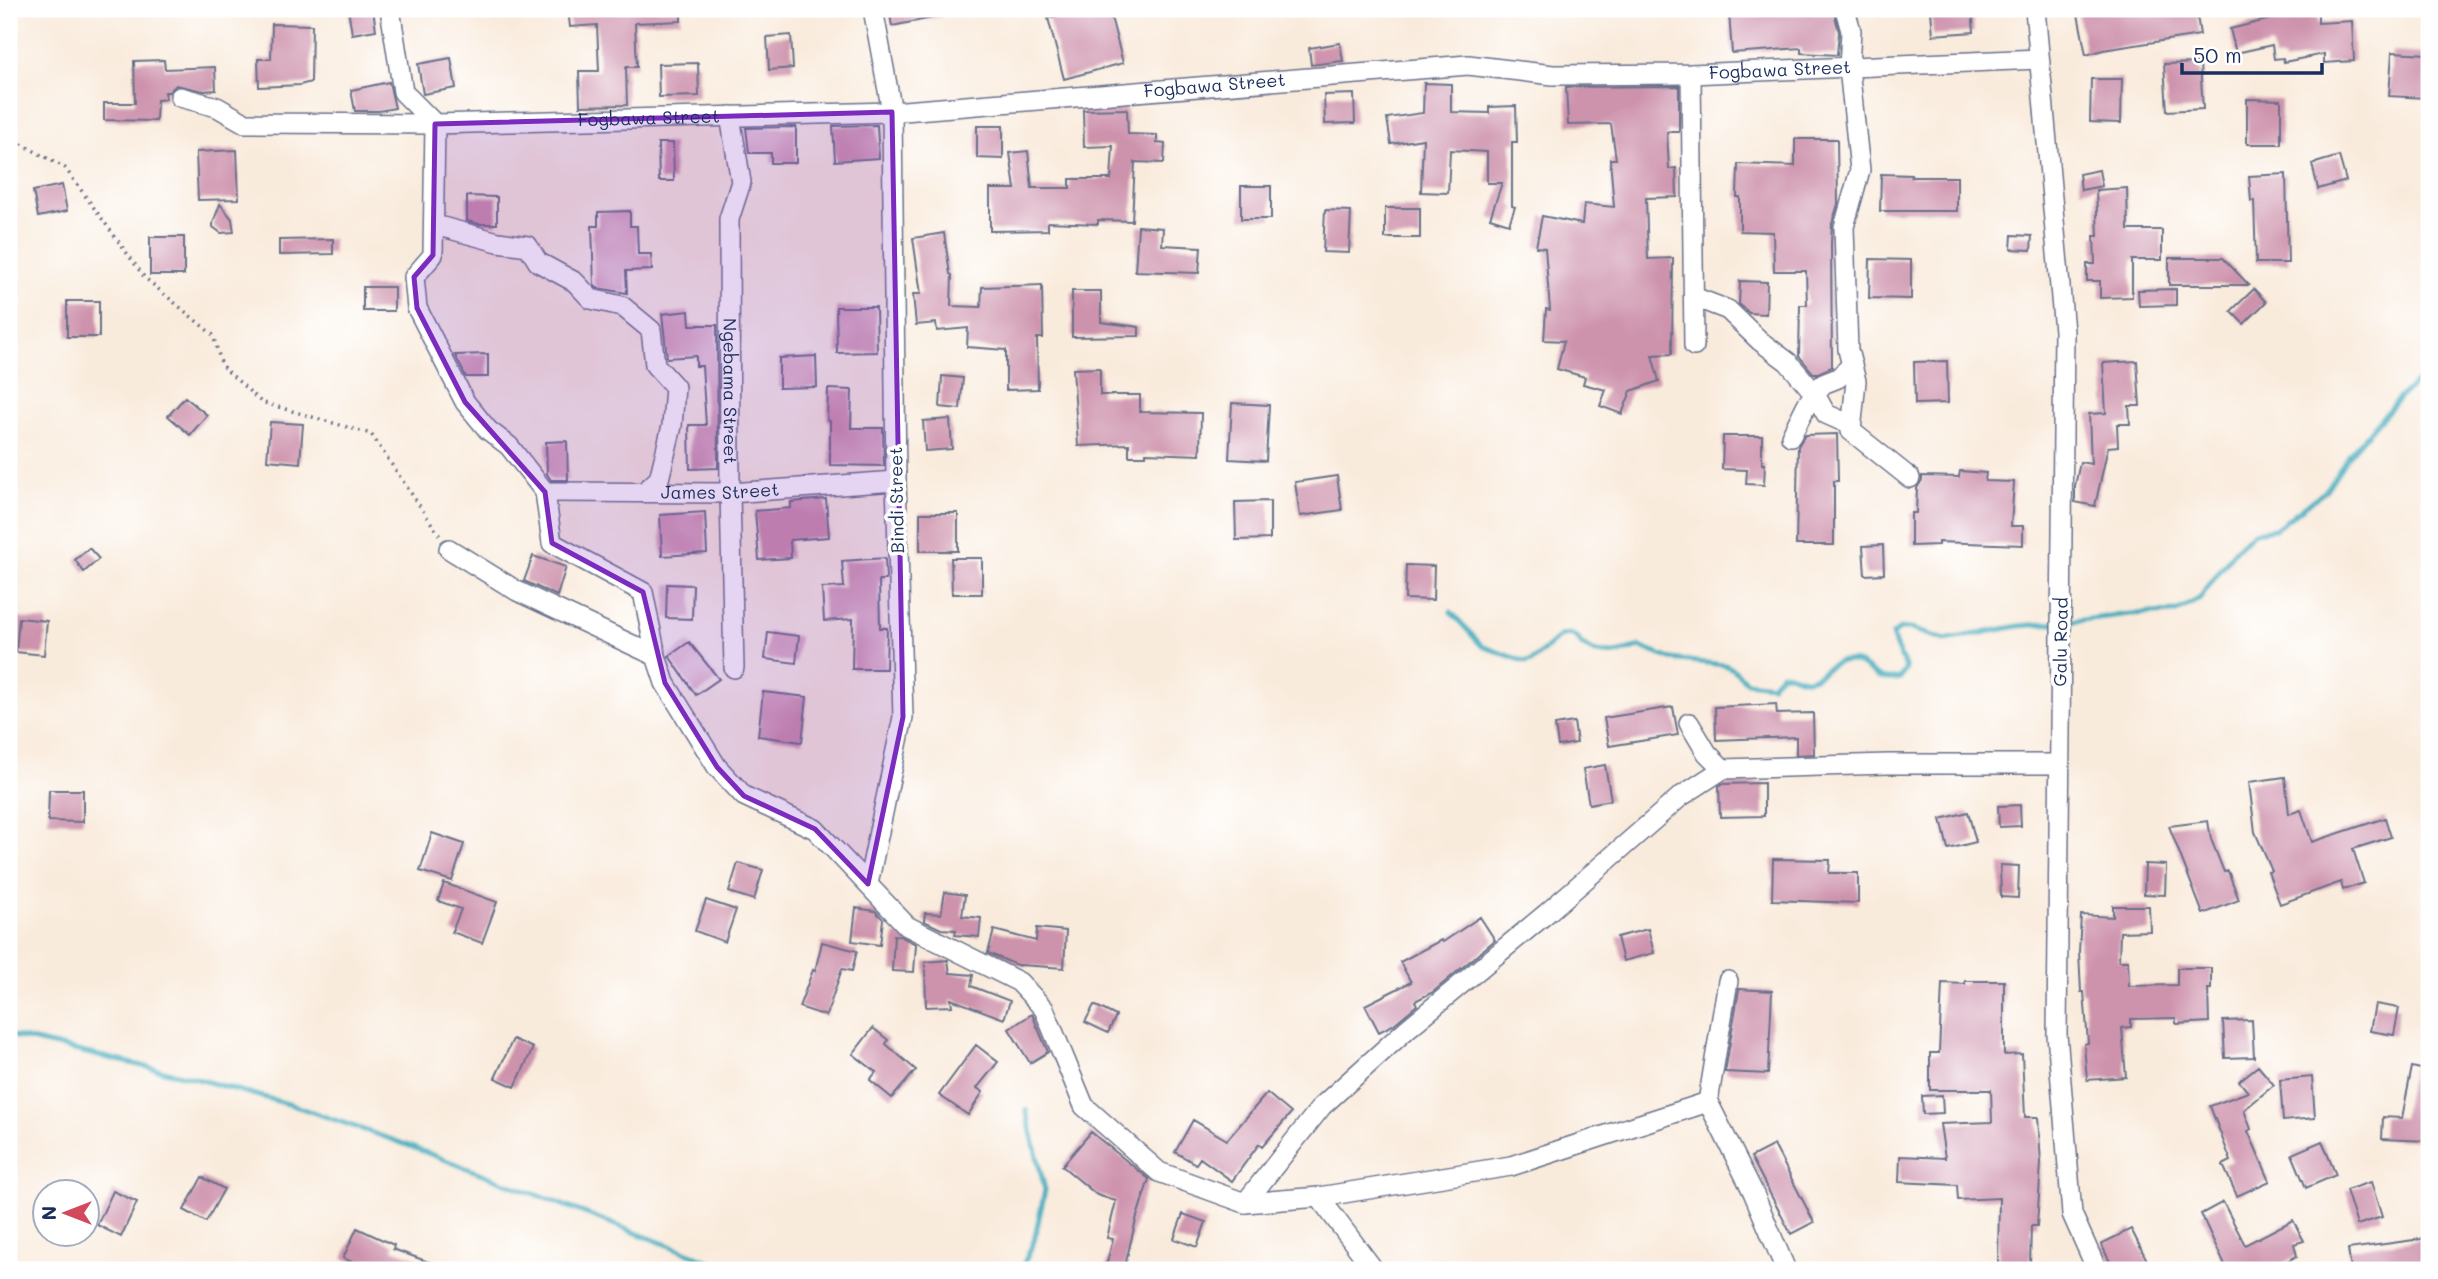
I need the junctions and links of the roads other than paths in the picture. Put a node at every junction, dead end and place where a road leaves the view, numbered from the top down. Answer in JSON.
{"nodes":[{"id":1,"x":390,"y":9,"type":"edge"},
{"id":2,"x":873,"y":9,"type":"edge"},
{"id":3,"x":1845,"y":9,"type":"edge"},
{"id":4,"x":2035,"y":9,"type":"edge"},
{"id":5,"x":2039,"y":59,"type":"junction"},
{"id":6,"x":1849,"y":68,"type":"junction"},
{"id":7,"x":1691,"y":74,"type":"junction"},
{"id":8,"x":180,"y":97,"type":"dead end"},
{"id":9,"x":892,"y":112,"type":"junction"},
{"id":10,"x":730,"y":116,"type":"junction"},
{"id":11,"x":435,"y":124,"type":"junction"},
{"id":12,"x":435,"y":225,"type":"junction"},
{"id":13,"x":1694,"y":297,"type":"junction"},
{"id":14,"x":1694,"y":346,"type":"dead end"},
{"id":15,"x":1852,"y":365,"type":"junction"},
{"id":16,"x":1815,"y":394,"type":"junction"},
{"id":17,"x":1851,"y":425,"type":"junction"},
{"id":18,"x":1791,"y":436,"type":"dead end"},
{"id":19,"x":1910,"y":478,"type":"dead end"},
{"id":20,"x":896,"y":481,"type":"junction"},
{"id":21,"x":545,"y":492,"type":"junction"},
{"id":22,"x":644,"y":492,"type":"junction"},
{"id":23,"x":730,"y":493,"type":"junction"},
{"id":24,"x":449,"y":549,"type":"road end"},
{"id":25,"x":656,"y":656,"type":"junction"},
{"id":26,"x":734,"y":668,"type":"dead end"},
{"id":27,"x":1689,"y":723,"type":"dead end"},
{"id":28,"x":2059,"y":764,"type":"junction"},
{"id":29,"x":1723,"y":769,"type":"junction"},
{"id":30,"x":867,"y":884,"type":"junction"},
{"id":31,"x":1727,"y":981,"type":"dead end"},
{"id":32,"x":1708,"y":1102,"type":"junction"},
{"id":33,"x":1319,"y":1197,"type":"junction"},
{"id":34,"x":1245,"y":1203,"type":"junction"},
{"id":35,"x":1374,"y":1270,"type":"edge"},
{"id":36,"x":1786,"y":1270,"type":"edge"},
{"id":37,"x":2097,"y":1270,"type":"edge"}],
"edges":[{"from":1,"to":11,"type":"street"},
{"from":2,"to":9,"type":"street","name":"Bindi Street"},
{"from":3,"to":6,"type":"street"},
{"from":4,"to":5,"type":"street","name":"Galu Road"},
{"from":5,"to":6,"type":"street","name":"Fogbawa Street"},
{"from":5,"to":28,"type":"street","name":"Galu Road"},
{"from":6,"to":7,"type":"street","name":"Fogbawa Street"},
{"from":6,"to":15,"type":"street"},
{"from":7,"to":9,"type":"street","name":"Fogbawa Street"},
{"from":7,"to":13,"type":"street"},
{"from":8,"to":11,"type":"street","name":"Fogbawa Street"},
{"from":9,"to":10,"type":"street","name":"Fogbawa Street"},
{"from":9,"to":20,"type":"street","name":"Bindi Street"},
{"from":10,"to":11,"type":"street","name":"Fogbawa Street"},
{"from":10,"to":23,"type":"street","name":"Ngebama Street"},
{"from":11,"to":12,"type":"street"},
{"from":12,"to":21,"type":"street"},
{"from":12,"to":22,"type":"street"},
{"from":13,"to":14,"type":"street"},
{"from":13,"to":16,"type":"street"},
{"from":15,"to":16,"type":"street"},
{"from":15,"to":17,"type":"street"},
{"from":16,"to":17,"type":"street"},
{"from":16,"to":18,"type":"street"},
{"from":17,"to":19,"type":"street"},
{"from":20,"to":23,"type":"street","name":"James Street"},
{"from":20,"to":30,"type":"street","name":"Bindi Street"},
{"from":21,"to":22,"type":"street","name":"James Street"},
{"from":21,"to":25,"type":"street"},
{"from":22,"to":23,"type":"street","name":"James Street"},
{"from":23,"to":26,"type":"street","name":"Ngebama Street"},
{"from":24,"to":25,"type":"street"},
{"from":25,"to":30,"type":"street"},
{"from":27,"to":29,"type":"street"},
{"from":28,"to":29,"type":"street"},
{"from":28,"to":37,"type":"street","name":"Galu Road"},
{"from":29,"to":34,"type":"street"},
{"from":30,"to":34,"type":"street"},
{"from":31,"to":32,"type":"street"},
{"from":32,"to":33,"type":"street"},
{"from":32,"to":36,"type":"street"},
{"from":33,"to":34,"type":"street"},
{"from":33,"to":35,"type":"street"}]}
